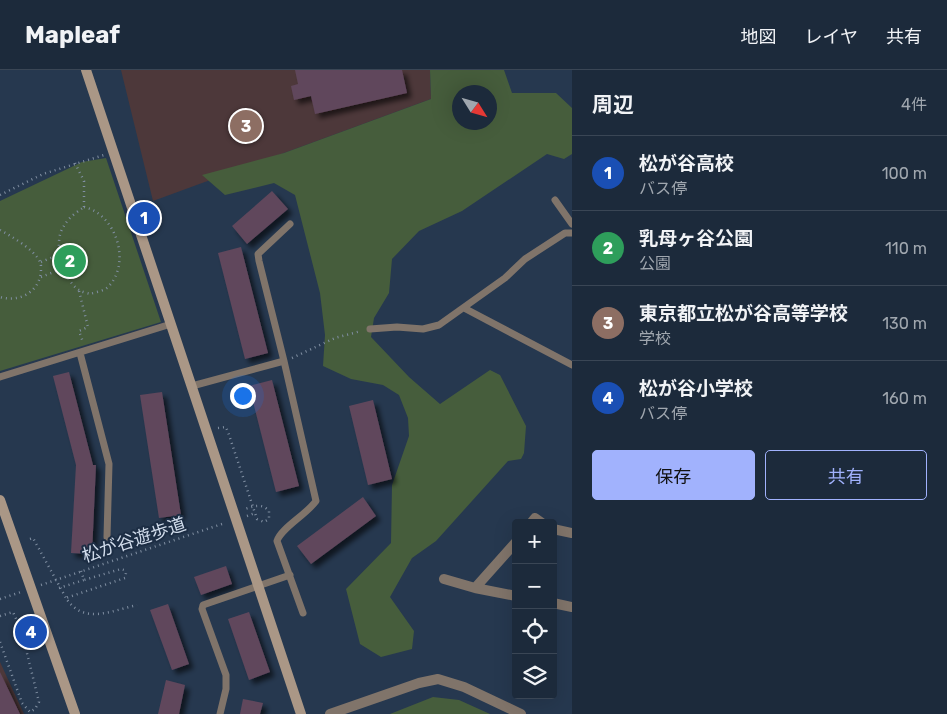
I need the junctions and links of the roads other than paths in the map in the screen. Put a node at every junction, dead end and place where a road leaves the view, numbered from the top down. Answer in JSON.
{"nodes":[{"id":1,"x":86,"y":70,"type":"edge"},
{"id":2,"x":555,"y":200,"type":"dead end"},
{"id":3,"x":290,"y":224,"type":"dead end"},
{"id":4,"x":572,"y":224,"type":"edge"},
{"id":5,"x":572,"y":233,"type":"edge"},
{"id":6,"x":464,"y":308,"type":"junction"},
{"id":7,"x":171,"y":324,"type":"junction"},
{"id":8,"x":370,"y":328,"type":"road end"},
{"id":9,"x":83,"y":352,"type":"junction"},
{"id":10,"x":284,"y":361,"type":"junction"},
{"id":11,"x":572,"y":364,"type":"edge"},
{"id":12,"x":0,"y":377,"type":"edge"},
{"id":13,"x":192,"y":386,"type":"junction"},
{"id":14,"x":0,"y":500,"type":"edge"},
{"id":15,"x":557,"y":530,"type":"edge"},
{"id":16,"x":572,"y":533,"type":"edge"},
{"id":17,"x":107,"y":537,"type":"dead end"},
{"id":18,"x":512,"y":547,"type":"edge"},
{"id":19,"x":290,"y":575,"type":"junction"},
{"id":20,"x":444,"y":578,"type":"dead end"},
{"id":21,"x":259,"y":586,"type":"junction"},
{"id":22,"x":476,"y":588,"type":"junction"},
{"id":23,"x":512,"y":595,"type":"edge"},
{"id":24,"x":557,"y":604,"type":"edge"},
{"id":25,"x":572,"y":607,"type":"edge"},
{"id":26,"x":303,"y":613,"type":"dead end"},
{"id":27,"x":75,"y":714,"type":"edge"},
{"id":28,"x":220,"y":714,"type":"edge"},
{"id":29,"x":301,"y":714,"type":"edge"},
{"id":30,"x":330,"y":714,"type":"edge"},
{"id":31,"x":521,"y":714,"type":"edge"}],
"edges":[{"from":1,"to":7,"type":"street"},
{"from":2,"to":4,"type":"lane"},
{"from":3,"to":10,"type":"lane"},
{"from":5,"to":6,"type":"lane"},
{"from":6,"to":8,"type":"lane"},
{"from":6,"to":11,"type":"lane"},
{"from":7,"to":9,"type":"lane"},
{"from":7,"to":13,"type":"street"},
{"from":9,"to":12,"type":"lane"},
{"from":9,"to":17,"type":"lane"},
{"from":10,"to":13,"type":"lane"},
{"from":10,"to":19,"type":"lane"},
{"from":13,"to":21,"type":"street"},
{"from":14,"to":27,"type":"street"},
{"from":15,"to":16,"type":"street"},
{"from":18,"to":22,"type":"street"},
{"from":19,"to":21,"type":"lane"},
{"from":19,"to":26,"type":"lane"},
{"from":20,"to":22,"type":"street"},
{"from":21,"to":28,"type":"lane"},
{"from":21,"to":29,"type":"street"},
{"from":22,"to":23,"type":"street"},
{"from":24,"to":25,"type":"street"},
{"from":30,"to":31,"type":"street"}]}
